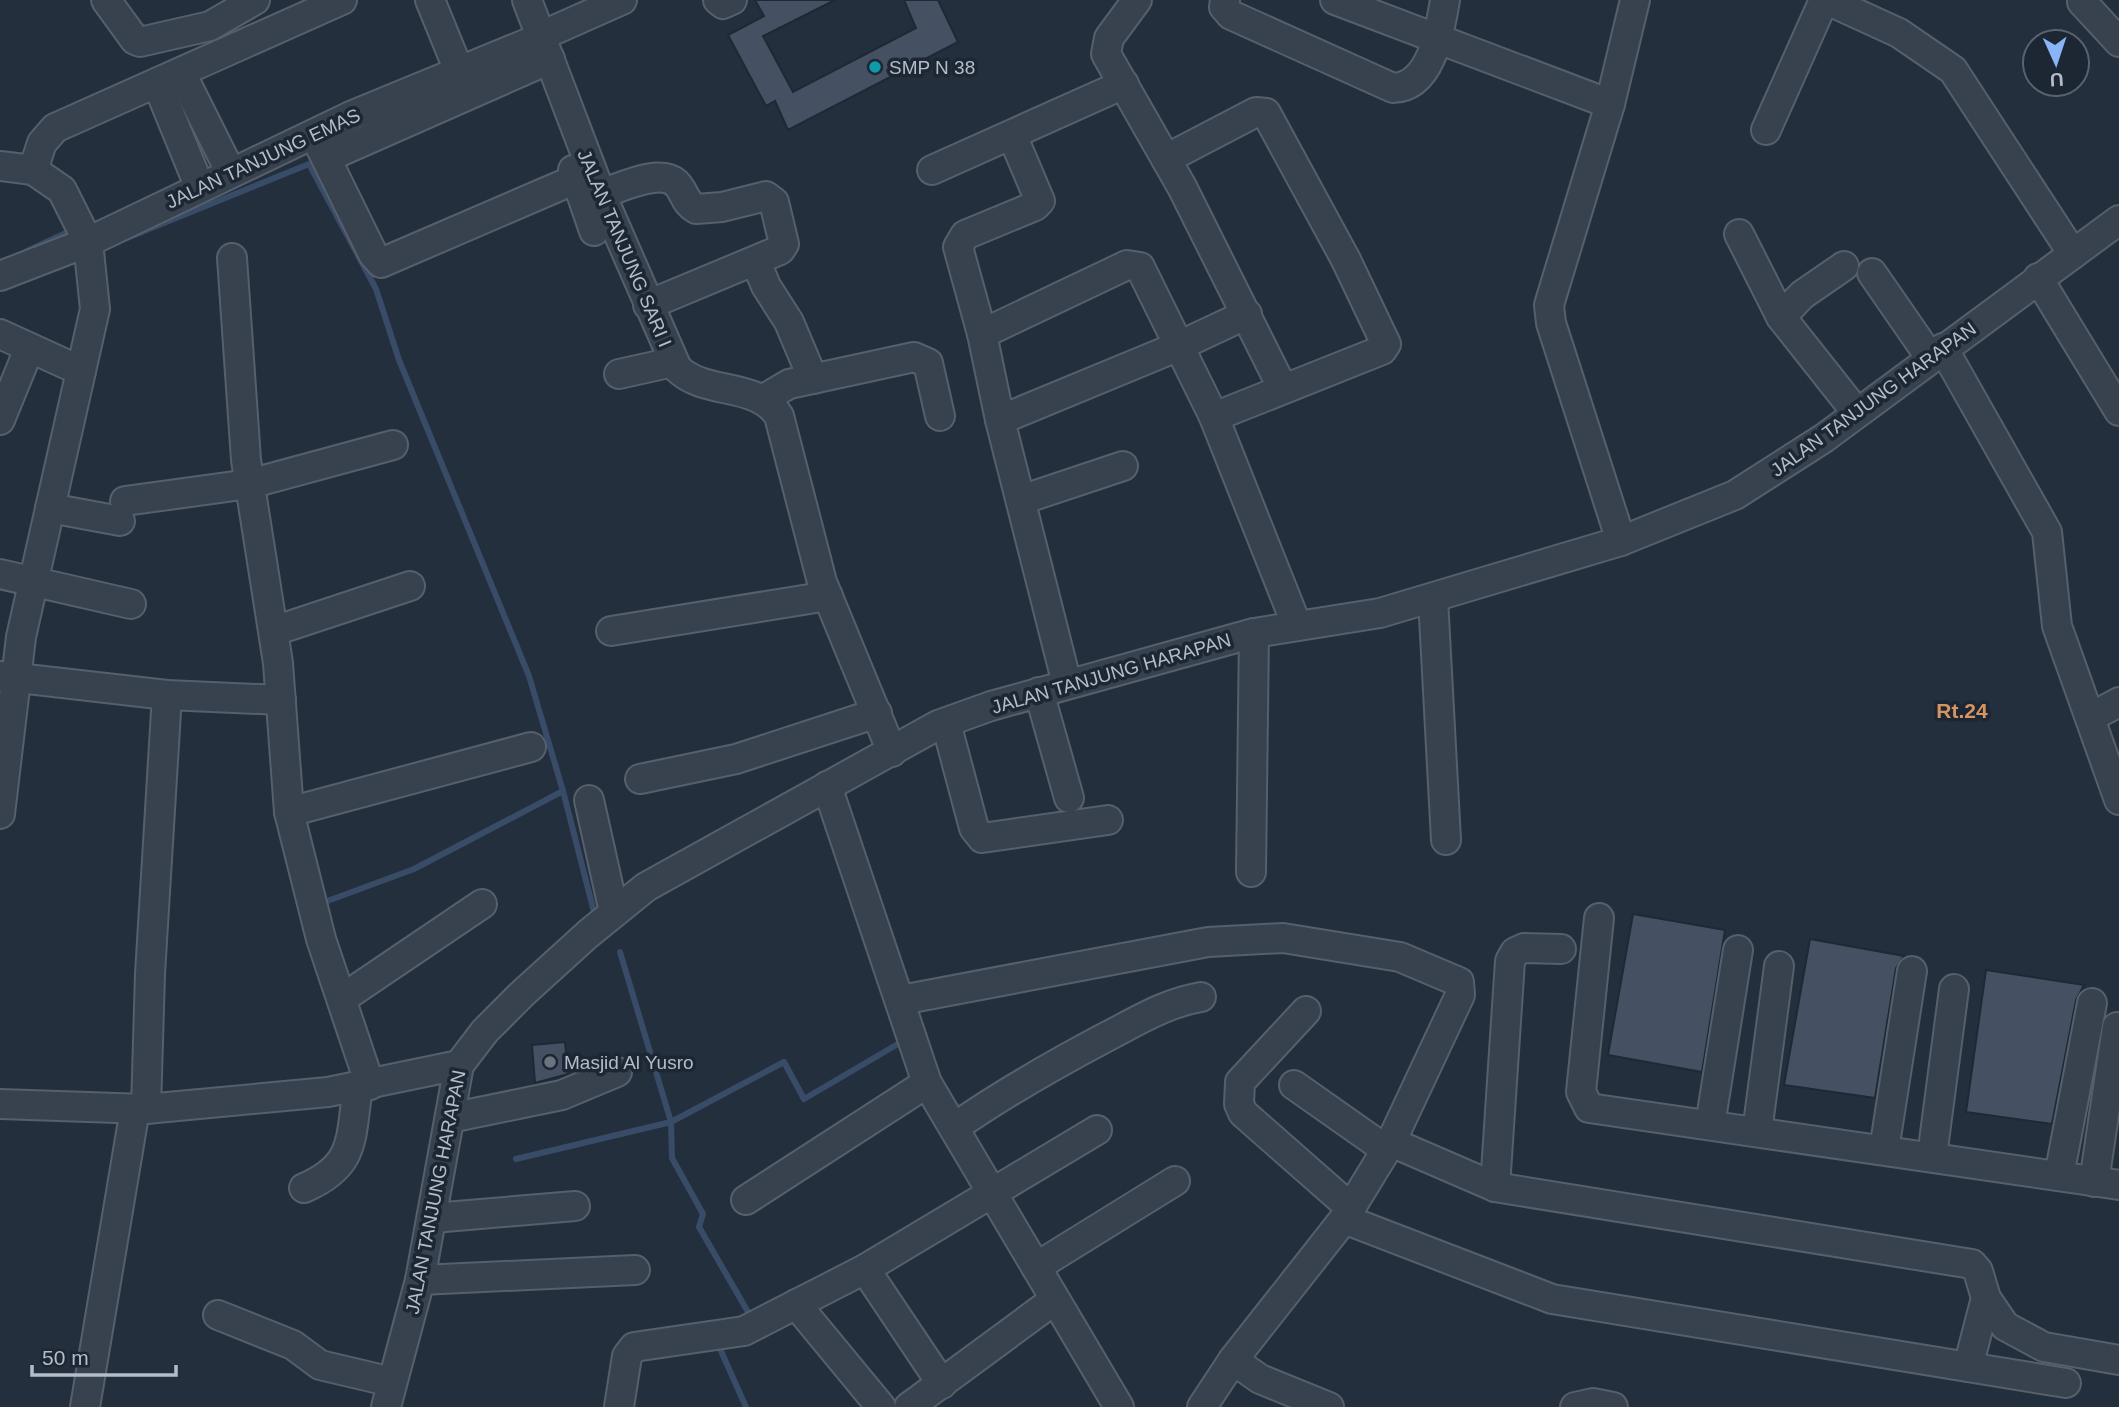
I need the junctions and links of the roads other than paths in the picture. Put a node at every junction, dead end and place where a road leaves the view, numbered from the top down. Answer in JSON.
{"nodes":[{"id":1,"x":106,"y":0,"type":"edge"},
{"id":2,"x":255,"y":0,"type":"edge"},
{"id":3,"x":342,"y":0,"type":"edge"},
{"id":4,"x":430,"y":0,"type":"edge"},
{"id":5,"x":510,"y":0,"type":"edge"},
{"id":6,"x":527,"y":0,"type":"edge"},
{"id":7,"x":622,"y":0,"type":"edge"},
{"id":8,"x":718,"y":0,"type":"edge"},
{"id":9,"x":732,"y":0,"type":"edge"},
{"id":10,"x":1137,"y":0,"type":"edge"},
{"id":11,"x":1225,"y":0,"type":"edge"},
{"id":12,"x":1335,"y":0,"type":"edge"},
{"id":13,"x":1446,"y":0,"type":"edge"},
{"id":14,"x":1635,"y":0,"type":"edge"},
{"id":15,"x":1825,"y":0,"type":"edge"},
{"id":16,"x":2082,"y":2,"type":"dead end"},
{"id":17,"x":1437,"y":40,"type":"junction"},
{"id":18,"x":2119,"y":42,"type":"edge"},
{"id":19,"x":539,"y":51,"type":"junction"},
{"id":20,"x":459,"y":71,"type":"junction"},
{"id":21,"x":168,"y":78,"type":"junction"},
{"id":22,"x":1124,"y":84,"type":"junction"},
{"id":23,"x":1610,"y":104,"type":"junction"},
{"id":24,"x":1766,"y":130,"type":"dead end"},
{"id":25,"x":1012,"y":135,"type":"junction"},
{"id":26,"x":321,"y":145,"type":"junction"},
{"id":27,"x":1166,"y":159,"type":"junction"},
{"id":28,"x":0,"y":166,"type":"edge"},
{"id":29,"x":33,"y":170,"type":"junction"},
{"id":30,"x":932,"y":170,"type":"dead end"},
{"id":31,"x":576,"y":179,"type":"junction"},
{"id":32,"x":215,"y":180,"type":"junction"},
{"id":33,"x":601,"y":194,"type":"junction"},
{"id":34,"x":2119,"y":220,"type":"edge"},
{"id":35,"x":594,"y":231,"type":"dead end"},
{"id":36,"x":1739,"y":234,"type":"dead end"},
{"id":37,"x":88,"y":242,"type":"junction"},
{"id":38,"x":2073,"y":254,"type":"junction"},
{"id":39,"x":232,"y":258,"type":"dead end"},
{"id":40,"x":756,"y":262,"type":"junction"},
{"id":41,"x":1844,"y":266,"type":"dead end"},
{"id":42,"x":1872,"y":273,"type":"dead end"},
{"id":43,"x":0,"y":276,"type":"edge"},
{"id":44,"x":2038,"y":278,"type":"junction"},
{"id":45,"x":648,"y":305,"type":"junction"},
{"id":46,"x":1247,"y":314,"type":"junction"},
{"id":47,"x":1781,"y":317,"type":"junction"},
{"id":48,"x":0,"y":334,"type":"edge"},
{"id":49,"x":982,"y":334,"type":"junction"},
{"id":50,"x":1179,"y":346,"type":"junction"},
{"id":51,"x":29,"y":349,"type":"junction"},
{"id":52,"x":1937,"y":352,"type":"junction"},
{"id":53,"x":673,"y":362,"type":"junction"},
{"id":54,"x":81,"y":371,"type":"junction"},
{"id":55,"x":618,"y":374,"type":"dead end"},
{"id":56,"x":813,"y":379,"type":"junction"},
{"id":57,"x":1282,"y":387,"type":"junction"},
{"id":58,"x":762,"y":400,"type":"junction"},
{"id":59,"x":2119,"y":411,"type":"edge"},
{"id":60,"x":1857,"y":413,"type":"junction"},
{"id":61,"x":940,"y":416,"type":"dead end"},
{"id":62,"x":1214,"y":417,"type":"junction"},
{"id":63,"x":0,"y":420,"type":"edge"},
{"id":64,"x":1000,"y":420,"type":"junction"},
{"id":65,"x":393,"y":445,"type":"dead end"},
{"id":66,"x":1123,"y":466,"type":"dead end"},
{"id":67,"x":249,"y":484,"type":"junction"},
{"id":68,"x":1021,"y":500,"type":"junction"},
{"id":69,"x":50,"y":508,"type":"junction"},
{"id":70,"x":1621,"y":541,"type":"junction"},
{"id":71,"x":0,"y":573,"type":"edge"},
{"id":72,"x":31,"y":583,"type":"junction"},
{"id":73,"x":410,"y":586,"type":"dead end"},
{"id":74,"x":828,"y":596,"type":"junction"},
{"id":75,"x":1433,"y":597,"type":"junction"},
{"id":76,"x":131,"y":604,"type":"dead end"},
{"id":77,"x":1297,"y":626,"type":"junction"},
{"id":78,"x":274,"y":631,"type":"junction"},
{"id":79,"x":611,"y":631,"type":"dead end"},
{"id":80,"x":1254,"y":633,"type":"junction"},
{"id":81,"x":8,"y":677,"type":"edge"},
{"id":82,"x":1067,"y":684,"type":"junction"},
{"id":83,"x":1039,"y":692,"type":"junction"},
{"id":84,"x":167,"y":695,"type":"junction"},
{"id":85,"x":281,"y":700,"type":"junction"},
{"id":86,"x":2119,"y":702,"type":"edge"},
{"id":87,"x":877,"y":713,"type":"junction"},
{"id":88,"x":2091,"y":717,"type":"junction"},
{"id":89,"x":946,"y":723,"type":"junction"},
{"id":90,"x":531,"y":747,"type":"dead end"},
{"id":91,"x":892,"y":752,"type":"junction"},
{"id":92,"x":640,"y":779,"type":"dead end"},
{"id":93,"x":827,"y":786,"type":"junction"},
{"id":94,"x":1069,"y":798,"type":"dead end"},
{"id":95,"x":589,"y":800,"type":"dead end"},
{"id":96,"x":2119,"y":800,"type":"edge"},
{"id":97,"x":289,"y":812,"type":"junction"},
{"id":98,"x":0,"y":814,"type":"edge"},
{"id":99,"x":1108,"y":820,"type":"dead end"},
{"id":100,"x":1446,"y":840,"type":"dead end"},
{"id":101,"x":1251,"y":872,"type":"dead end"},
{"id":102,"x":482,"y":904,"type":"dead end"},
{"id":103,"x":614,"y":912,"type":"junction"},
{"id":104,"x":1599,"y":918,"type":"dead end"},
{"id":105,"x":1561,"y":949,"type":"dead end"},
{"id":106,"x":1738,"y":950,"type":"dead end"},
{"id":107,"x":1779,"y":967,"type":"dead end"},
{"id":108,"x":1912,"y":971,"type":"dead end"},
{"id":109,"x":1954,"y":989,"type":"dead end"},
{"id":110,"x":1201,"y":997,"type":"dead end"},
{"id":111,"x":343,"y":999,"type":"junction"},
{"id":112,"x":901,"y":1000,"type":"junction"},
{"id":113,"x":2092,"y":1003,"type":"dead end"},
{"id":114,"x":1306,"y":1011,"type":"dead end"},
{"id":115,"x":2117,"y":1027,"type":"edge"},
{"id":116,"x":459,"y":1065,"type":"junction"},
{"id":117,"x":617,"y":1072,"type":"dead end"},
{"id":118,"x":927,"y":1083,"type":"junction"},
{"id":119,"x":1294,"y":1085,"type":"dead end"},
{"id":120,"x":364,"y":1086,"type":"junction"},
{"id":121,"x":0,"y":1104,"type":"edge"},
{"id":122,"x":140,"y":1109,"type":"junction"},
{"id":123,"x":450,"y":1118,"type":"junction"},
{"id":124,"x":1710,"y":1125,"type":"junction"},
{"id":125,"x":955,"y":1127,"type":"junction"},
{"id":126,"x":1097,"y":1130,"type":"dead end"},
{"id":127,"x":1757,"y":1132,"type":"junction"},
{"id":128,"x":1388,"y":1146,"type":"junction"},
{"id":129,"x":1884,"y":1150,"type":"junction"},
{"id":130,"x":1932,"y":1156,"type":"junction"},
{"id":131,"x":2059,"y":1176,"type":"junction"},
{"id":132,"x":1175,"y":1181,"type":"dead end"},
{"id":133,"x":2107,"y":1183,"type":"edge"},
{"id":134,"x":1495,"y":1187,"type":"junction"},
{"id":135,"x":304,"y":1188,"type":"dead end"},
{"id":136,"x":992,"y":1195,"type":"junction"},
{"id":137,"x":746,"y":1200,"type":"dead end"},
{"id":138,"x":575,"y":1206,"type":"dead end"},
{"id":139,"x":1347,"y":1213,"type":"junction"},
{"id":140,"x":433,"y":1218,"type":"junction"},
{"id":141,"x":1036,"y":1268,"type":"junction"},
{"id":142,"x":865,"y":1269,"type":"junction"},
{"id":143,"x":635,"y":1270,"type":"dead end"},
{"id":144,"x":420,"y":1280,"type":"junction"},
{"id":145,"x":1986,"y":1298,"type":"junction"},
{"id":146,"x":1053,"y":1301,"type":"junction"},
{"id":147,"x":796,"y":1304,"type":"junction"},
{"id":148,"x":218,"y":1315,"type":"dead end"},
{"id":149,"x":2069,"y":1353,"type":"junction"},
{"id":150,"x":1233,"y":1360,"type":"junction"},
{"id":151,"x":2119,"y":1360,"type":"edge"},
{"id":152,"x":1968,"y":1367,"type":"junction"},
{"id":153,"x":942,"y":1384,"type":"junction"},
{"id":154,"x":389,"y":1394,"type":"edge"},
{"id":155,"x":2064,"y":1395,"type":"edge"},
{"id":156,"x":1107,"y":1403,"type":"edge"},
{"id":157,"x":85,"y":1407,"type":"edge"},
{"id":158,"x":619,"y":1407,"type":"edge"},
{"id":159,"x":881,"y":1407,"type":"edge"},
{"id":160,"x":909,"y":1407,"type":"edge"},
{"id":161,"x":1202,"y":1407,"type":"edge"},
{"id":162,"x":1329,"y":1407,"type":"edge"},
{"id":163,"x":1575,"y":1407,"type":"edge"},
{"id":164,"x":1613,"y":1407,"type":"edge"}],
"edges":[{"from":1,"to":2,"type":"street"},
{"from":3,"to":21,"type":"street"},
{"from":4,"to":20,"type":"street"},
{"from":5,"to":19,"type":"street"},
{"from":6,"to":19,"type":"street","name":"JALAN TANJUNG SARI I"},
{"from":7,"to":19,"type":"street"},
{"from":8,"to":9,"type":"street"},
{"from":10,"to":22,"type":"street"},
{"from":11,"to":17,"type":"street"},
{"from":12,"to":17,"type":"street"},
{"from":13,"to":17,"type":"street"},
{"from":14,"to":23,"type":"street"},
{"from":15,"to":24,"type":"street"},
{"from":15,"to":38,"type":"street"},
{"from":16,"to":18,"type":"street"},
{"from":17,"to":23,"type":"street"},
{"from":19,"to":20,"type":"street","name":"JALAN TANJUNG EMAS"},
{"from":19,"to":26,"type":"street"},
{"from":19,"to":31,"type":"street"},
{"from":19,"to":33,"type":"street","name":"JALAN TANJUNG SARI I"},
{"from":20,"to":26,"type":"street","name":"JALAN TANJUNG EMAS"},
{"from":21,"to":29,"type":"street"},
{"from":21,"to":32,"type":"street"},
{"from":22,"to":25,"type":"street"},
{"from":22,"to":27,"type":"street"},
{"from":23,"to":70,"type":"street"},
{"from":25,"to":30,"type":"street"},
{"from":25,"to":49,"type":"street"},
{"from":26,"to":31,"type":"street"},
{"from":26,"to":32,"type":"street","name":"JALAN TANJUNG EMAS"},
{"from":27,"to":46,"type":"street"},
{"from":27,"to":57,"type":"street"},
{"from":28,"to":29,"type":"street"},
{"from":29,"to":37,"type":"street"},
{"from":31,"to":35,"type":"street"},
{"from":32,"to":37,"type":"street","name":"JALAN TANJUNG EMAS"},
{"from":33,"to":40,"type":"street"},
{"from":33,"to":45,"type":"street","name":"JALAN TANJUNG SARI I"},
{"from":34,"to":38,"type":"street","name":"JALAN TANJUNG HARAPAN"},
{"from":36,"to":47,"type":"street"},
{"from":37,"to":43,"type":"street","name":"JALAN TANJUNG EMAS"},
{"from":37,"to":54,"type":"street"},
{"from":38,"to":44,"type":"street","name":"JALAN TANJUNG HARAPAN"},
{"from":39,"to":67,"type":"street"},
{"from":40,"to":45,"type":"street"},
{"from":40,"to":56,"type":"street"},
{"from":41,"to":47,"type":"street"},
{"from":42,"to":52,"type":"street"},
{"from":44,"to":52,"type":"street","name":"JALAN TANJUNG HARAPAN"},
{"from":44,"to":59,"type":"street"},
{"from":45,"to":53,"type":"street","name":"JALAN TANJUNG SARI I"},
{"from":46,"to":50,"type":"street"},
{"from":46,"to":57,"type":"street"},
{"from":47,"to":60,"type":"street"},
{"from":48,"to":51,"type":"street"},
{"from":49,"to":50,"type":"street"},
{"from":49,"to":64,"type":"street"},
{"from":50,"to":62,"type":"street"},
{"from":50,"to":64,"type":"street"},
{"from":51,"to":54,"type":"street"},
{"from":51,"to":63,"type":"street"},
{"from":52,"to":60,"type":"street","name":"JALAN TANJUNG HARAPAN"},
{"from":52,"to":88,"type":"street"},
{"from":53,"to":55,"type":"street"},
{"from":53,"to":58,"type":"street","name":"JALAN TANJUNG SARI I"},
{"from":54,"to":69,"type":"street"},
{"from":56,"to":58,"type":"street"},
{"from":56,"to":61,"type":"street"},
{"from":57,"to":62,"type":"street"},
{"from":58,"to":74,"type":"street"},
{"from":60,"to":70,"type":"street","name":"JALAN TANJUNG HARAPAN"},
{"from":62,"to":77,"type":"street"},
{"from":64,"to":68,"type":"street"},
{"from":65,"to":67,"type":"street"},
{"from":66,"to":68,"type":"street"},
{"from":67,"to":69,"type":"street"},
{"from":67,"to":78,"type":"street"},
{"from":68,"to":82,"type":"street"},
{"from":69,"to":72,"type":"street"},
{"from":70,"to":75,"type":"street","name":"JALAN TANJUNG HARAPAN"},
{"from":71,"to":72,"type":"street"},
{"from":72,"to":76,"type":"street"},
{"from":72,"to":81,"type":"street"},
{"from":73,"to":78,"type":"street"},
{"from":74,"to":79,"type":"street"},
{"from":74,"to":87,"type":"street"},
{"from":75,"to":77,"type":"street","name":"JALAN TANJUNG HARAPAN"},
{"from":75,"to":100,"type":"street"},
{"from":77,"to":80,"type":"street","name":"JALAN TANJUNG HARAPAN"},
{"from":78,"to":85,"type":"street"},
{"from":80,"to":82,"type":"street","name":"JALAN TANJUNG HARAPAN"},
{"from":80,"to":101,"type":"street"},
{"from":81,"to":84,"type":"street"},
{"from":81,"to":98,"type":"street"},
{"from":82,"to":83,"type":"street","name":"JALAN TANJUNG HARAPAN"},
{"from":83,"to":89,"type":"street","name":"JALAN TANJUNG HARAPAN"},
{"from":83,"to":94,"type":"street"},
{"from":84,"to":85,"type":"street"},
{"from":84,"to":122,"type":"street"},
{"from":85,"to":97,"type":"street"},
{"from":86,"to":88,"type":"street"},
{"from":87,"to":91,"type":"street"},
{"from":87,"to":92,"type":"street"},
{"from":88,"to":96,"type":"street"},
{"from":89,"to":91,"type":"street","name":"JALAN TANJUNG HARAPAN"},
{"from":89,"to":99,"type":"street"},
{"from":90,"to":97,"type":"street"},
{"from":91,"to":93,"type":"street","name":"JALAN TANJUNG HARAPAN"},
{"from":93,"to":103,"type":"street","name":"JALAN TANJUNG HARAPAN"},
{"from":93,"to":112,"type":"street"},
{"from":95,"to":103,"type":"street"},
{"from":97,"to":111,"type":"street"},
{"from":102,"to":111,"type":"street"},
{"from":103,"to":116,"type":"street","name":"JALAN TANJUNG HARAPAN"},
{"from":104,"to":124,"type":"street"},
{"from":105,"to":134,"type":"street"},
{"from":106,"to":124,"type":"street"},
{"from":107,"to":127,"type":"street"},
{"from":108,"to":129,"type":"street"},
{"from":109,"to":130,"type":"street"},
{"from":110,"to":125,"type":"street"},
{"from":111,"to":120,"type":"street"},
{"from":112,"to":118,"type":"street"},
{"from":112,"to":128,"type":"street"},
{"from":113,"to":131,"type":"street"},
{"from":114,"to":139,"type":"street"},
{"from":115,"to":133,"type":"street"},
{"from":116,"to":120,"type":"street"},
{"from":116,"to":123,"type":"street","name":"JALAN TANJUNG HARAPAN"},
{"from":117,"to":123,"type":"street"},
{"from":118,"to":125,"type":"street"},
{"from":118,"to":137,"type":"street"},
{"from":119,"to":128,"type":"street"},
{"from":120,"to":122,"type":"street"},
{"from":120,"to":135,"type":"street"},
{"from":121,"to":122,"type":"street"},
{"from":122,"to":157,"type":"street"},
{"from":123,"to":140,"type":"street","name":"JALAN TANJUNG HARAPAN"},
{"from":124,"to":127,"type":"street"},
{"from":125,"to":136,"type":"street"},
{"from":126,"to":136,"type":"street"},
{"from":127,"to":129,"type":"street"},
{"from":128,"to":134,"type":"street"},
{"from":128,"to":139,"type":"street"},
{"from":129,"to":130,"type":"street"},
{"from":130,"to":131,"type":"street"},
{"from":131,"to":133,"type":"street"},
{"from":132,"to":141,"type":"street"},
{"from":134,"to":145,"type":"street"},
{"from":136,"to":141,"type":"street"},
{"from":136,"to":142,"type":"street"},
{"from":138,"to":140,"type":"street"},
{"from":139,"to":150,"type":"street"},
{"from":139,"to":152,"type":"street"},
{"from":140,"to":144,"type":"street","name":"JALAN TANJUNG HARAPAN"},
{"from":141,"to":146,"type":"street"},
{"from":142,"to":147,"type":"street"},
{"from":142,"to":153,"type":"street"},
{"from":143,"to":144,"type":"street"},
{"from":144,"to":154,"type":"street","name":"JALAN TANJUNG HARAPAN"},
{"from":145,"to":149,"type":"street"},
{"from":145,"to":152,"type":"street"},
{"from":146,"to":153,"type":"street"},
{"from":146,"to":156,"type":"street"},
{"from":147,"to":158,"type":"street"},
{"from":147,"to":159,"type":"street"},
{"from":148,"to":154,"type":"street"},
{"from":149,"to":151,"type":"street"},
{"from":149,"to":155,"type":"street"},
{"from":150,"to":161,"type":"street"},
{"from":150,"to":162,"type":"street"},
{"from":152,"to":155,"type":"street"},
{"from":153,"to":160,"type":"street"},
{"from":163,"to":164,"type":"street"}]}
